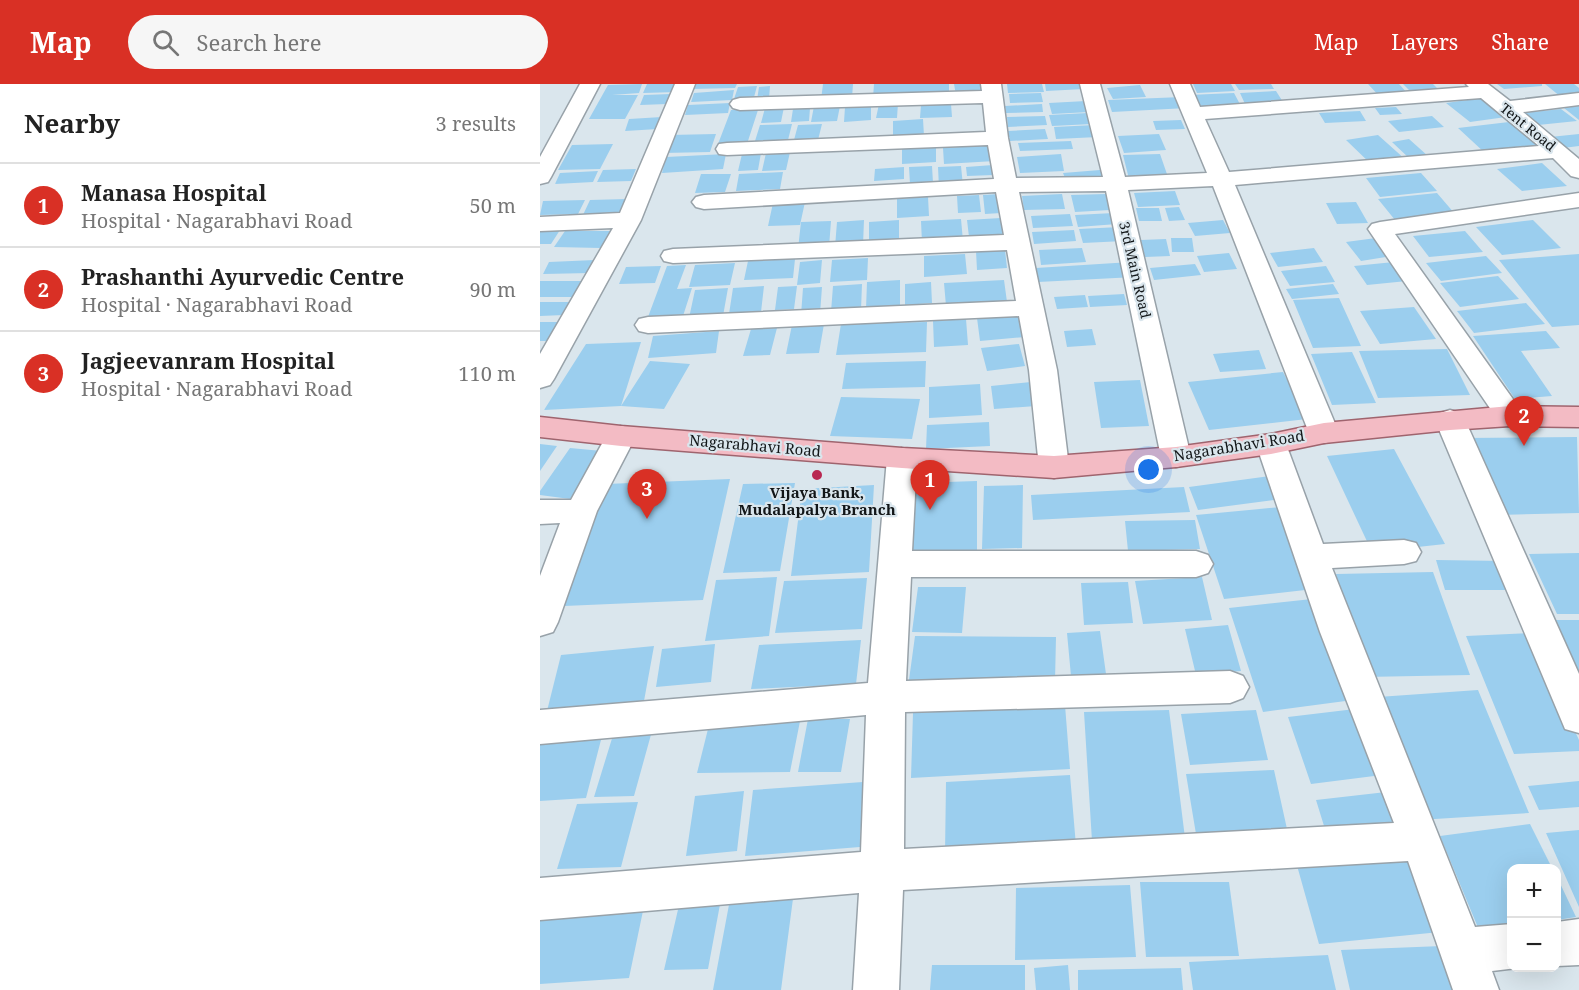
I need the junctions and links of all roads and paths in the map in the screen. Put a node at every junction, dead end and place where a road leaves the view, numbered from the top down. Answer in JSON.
{"nodes":[{"id":1,"x":590,"y":84,"type":"edge"},
{"id":2,"x":685,"y":84,"type":"edge"},
{"id":3,"x":1090,"y":84,"type":"edge"},
{"id":4,"x":1180,"y":84,"type":"edge"},
{"id":5,"x":1284,"y":84,"type":"edge"},
{"id":6,"x":1481,"y":88,"type":"edge"},
{"id":7,"x":992,"y":90,"type":"edge"},
{"id":8,"x":1579,"y":99,"type":"edge"},
{"id":9,"x":740,"y":104,"type":"dead end"},
{"id":10,"x":1300,"y":107,"type":"junction"},
{"id":11,"x":1504,"y":108,"type":"junction"},
{"id":12,"x":1192,"y":114,"type":"junction"},
{"id":13,"x":997,"y":138,"type":"junction"},
{"id":14,"x":727,"y":148,"type":"dead end"},
{"id":15,"x":1558,"y":151,"type":"junction"},
{"id":16,"x":1579,"y":171,"type":"edge"},
{"id":17,"x":540,"y":177,"type":"edge"},
{"id":18,"x":1221,"y":178,"type":"junction"},
{"id":19,"x":1116,"y":184,"type":"junction"},
{"id":20,"x":1007,"y":185,"type":"junction"},
{"id":21,"x":1579,"y":200,"type":"edge"},
{"id":22,"x":704,"y":202,"type":"dead end"},
{"id":23,"x":629,"y":220,"type":"junction"},
{"id":24,"x":540,"y":224,"type":"edge"},
{"id":25,"x":1017,"y":242,"type":"junction"},
{"id":26,"x":673,"y":256,"type":"dead end"},
{"id":27,"x":1031,"y":308,"type":"junction"},
{"id":28,"x":648,"y":325,"type":"dead end"},
{"id":29,"x":540,"y":379,"type":"edge"},
{"id":30,"x":1510,"y":416,"type":"junction"},
{"id":31,"x":1579,"y":417,"type":"edge"},
{"id":32,"x":1450,"y":420,"type":"junction"},
{"id":33,"x":540,"y":427,"type":"edge"},
{"id":34,"x":1324,"y":433,"type":"junction"},
{"id":35,"x":621,"y":436,"type":"junction"},
{"id":36,"x":1271,"y":444,"type":"junction"},
{"id":37,"x":1176,"y":457,"type":"junction"},
{"id":38,"x":902,"y":458,"type":"junction"},
{"id":39,"x":1054,"y":467,"type":"junction"},
{"id":40,"x":581,"y":511,"type":"junction"},
{"id":41,"x":540,"y":512,"type":"edge"},
{"id":42,"x":1404,"y":552,"type":"dead end"},
{"id":43,"x":1312,"y":557,"type":"junction"},
{"id":44,"x":895,"y":564,"type":"junction"},
{"id":45,"x":1196,"y":564,"type":"dead end"},
{"id":46,"x":543,"y":604,"type":"edge"},
{"id":47,"x":1230,"y":687,"type":"dead end"},
{"id":48,"x":886,"y":697,"type":"junction"},
{"id":49,"x":1579,"y":717,"type":"edge"},
{"id":50,"x":540,"y":727,"type":"edge"},
{"id":51,"x":1422,"y":841,"type":"junction"},
{"id":52,"x":882,"y":871,"type":"junction"},
{"id":53,"x":540,"y":899,"type":"edge"},
{"id":54,"x":1579,"y":942,"type":"edge"},
{"id":55,"x":1561,"y":944,"type":"edge"},
{"id":56,"x":1507,"y":950,"type":"edge"},
{"id":57,"x":1469,"y":970,"type":"edge"},
{"id":58,"x":876,"y":990,"type":"edge"}],
"edges":[{"from":1,"to":17,"type":"street"},
{"from":2,"to":23,"type":"street"},
{"from":3,"to":19,"type":"street","name":"3rd Main Road"},
{"from":4,"to":12,"type":"street"},
{"from":5,"to":10,"type":"street"},
{"from":6,"to":10,"type":"street"},
{"from":6,"to":11,"type":"street","name":"Tent Road"},
{"from":7,"to":9,"type":"street"},
{"from":7,"to":13,"type":"street"},
{"from":8,"to":11,"type":"street"},
{"from":10,"to":12,"type":"street"},
{"from":11,"to":15,"type":"street","name":"Tent Road"},
{"from":12,"to":18,"type":"street"},
{"from":13,"to":14,"type":"street"},
{"from":13,"to":20,"type":"street"},
{"from":15,"to":16,"type":"street","name":"Tent Road"},
{"from":15,"to":18,"type":"street"},
{"from":18,"to":19,"type":"street"},
{"from":18,"to":34,"type":"street"},
{"from":19,"to":20,"type":"street"},
{"from":19,"to":37,"type":"street","name":"3rd Main Road"},
{"from":20,"to":22,"type":"street"},
{"from":20,"to":25,"type":"street"},
{"from":21,"to":30,"type":"street"},
{"from":23,"to":24,"type":"street"},
{"from":23,"to":29,"type":"street"},
{"from":25,"to":26,"type":"street"},
{"from":25,"to":27,"type":"street"},
{"from":27,"to":28,"type":"street"},
{"from":27,"to":39,"type":"street"},
{"from":30,"to":31,"type":"main road","name":"Nagarabhavi Road"},
{"from":30,"to":32,"type":"main road","name":"Nagarabhavi Road"},
{"from":32,"to":34,"type":"main road","name":"Nagarabhavi Road"},
{"from":32,"to":49,"type":"street"},
{"from":33,"to":35,"type":"main road","name":"Nagarabhavi Road"},
{"from":34,"to":36,"type":"main road","name":"Nagarabhavi Road"},
{"from":35,"to":38,"type":"main road","name":"Nagarabhavi Road"},
{"from":35,"to":40,"type":"street"},
{"from":36,"to":37,"type":"main road","name":"Nagarabhavi Road"},
{"from":36,"to":43,"type":"street"},
{"from":37,"to":39,"type":"main road","name":"Nagarabhavi Road"},
{"from":38,"to":39,"type":"main road","name":"Nagarabhavi Road"},
{"from":38,"to":44,"type":"street"},
{"from":40,"to":41,"type":"street"},
{"from":40,"to":46,"type":"street"},
{"from":42,"to":43,"type":"street"},
{"from":43,"to":51,"type":"street"},
{"from":44,"to":45,"type":"street"},
{"from":44,"to":48,"type":"street"},
{"from":47,"to":48,"type":"street"},
{"from":48,"to":50,"type":"street"},
{"from":48,"to":52,"type":"street"},
{"from":51,"to":52,"type":"street"},
{"from":51,"to":57,"type":"street"},
{"from":52,"to":53,"type":"street"},
{"from":52,"to":58,"type":"street"},
{"from":54,"to":55,"type":"street"},
{"from":56,"to":57,"type":"street"}]}
